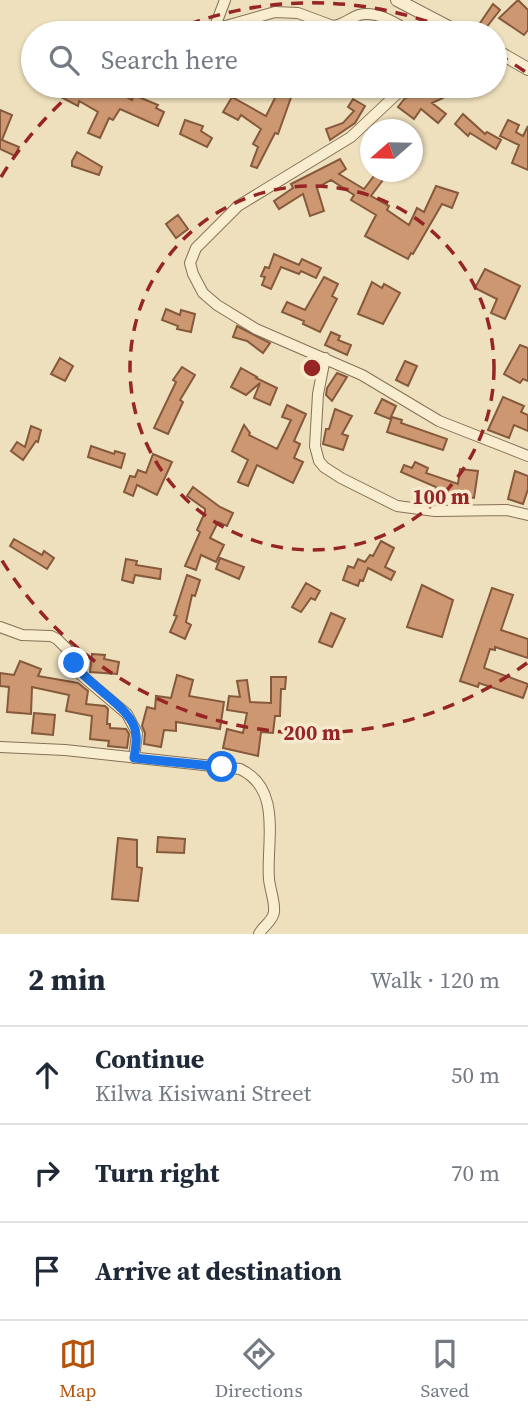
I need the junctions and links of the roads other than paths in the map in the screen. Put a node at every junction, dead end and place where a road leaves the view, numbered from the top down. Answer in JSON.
{"nodes":[{"id":1,"x":225,"y":0,"type":"edge"},
{"id":2,"x":397,"y":0,"type":"edge"},
{"id":3,"x":217,"y":21,"type":"edge"},
{"id":4,"x":243,"y":21,"type":"edge"},
{"id":5,"x":320,"y":21,"type":"edge"},
{"id":6,"x":345,"y":21,"type":"edge"},
{"id":7,"x":386,"y":21,"type":"edge"},
{"id":8,"x":437,"y":21,"type":"edge"},
{"id":9,"x":507,"y":57,"type":"edge"},
{"id":10,"x":528,"y":68,"type":"edge"},
{"id":11,"x":393,"y":98,"type":"edge"},
{"id":12,"x":325,"y":358,"type":"junction"},
{"id":13,"x":528,"y":456,"type":"edge"},
{"id":14,"x":528,"y":515,"type":"edge"},
{"id":15,"x":0,"y":627,"type":"edge"},
{"id":16,"x":0,"y":747,"type":"edge"},
{"id":17,"x":134,"y":758,"type":"junction"},
{"id":18,"x":259,"y":934,"type":"edge"}],
"edges":[{"from":1,"to":3,"type":"street"},
{"from":2,"to":8,"type":"street"},
{"from":4,"to":5,"type":"street"},
{"from":6,"to":7,"type":"street"},
{"from":9,"to":10,"type":"street"},
{"from":11,"to":12,"type":"street"},
{"from":12,"to":13,"type":"street"},
{"from":12,"to":14,"type":"street"},
{"from":15,"to":17,"type":"street"},
{"from":16,"to":17,"type":"street"},
{"from":17,"to":18,"type":"street"}]}
